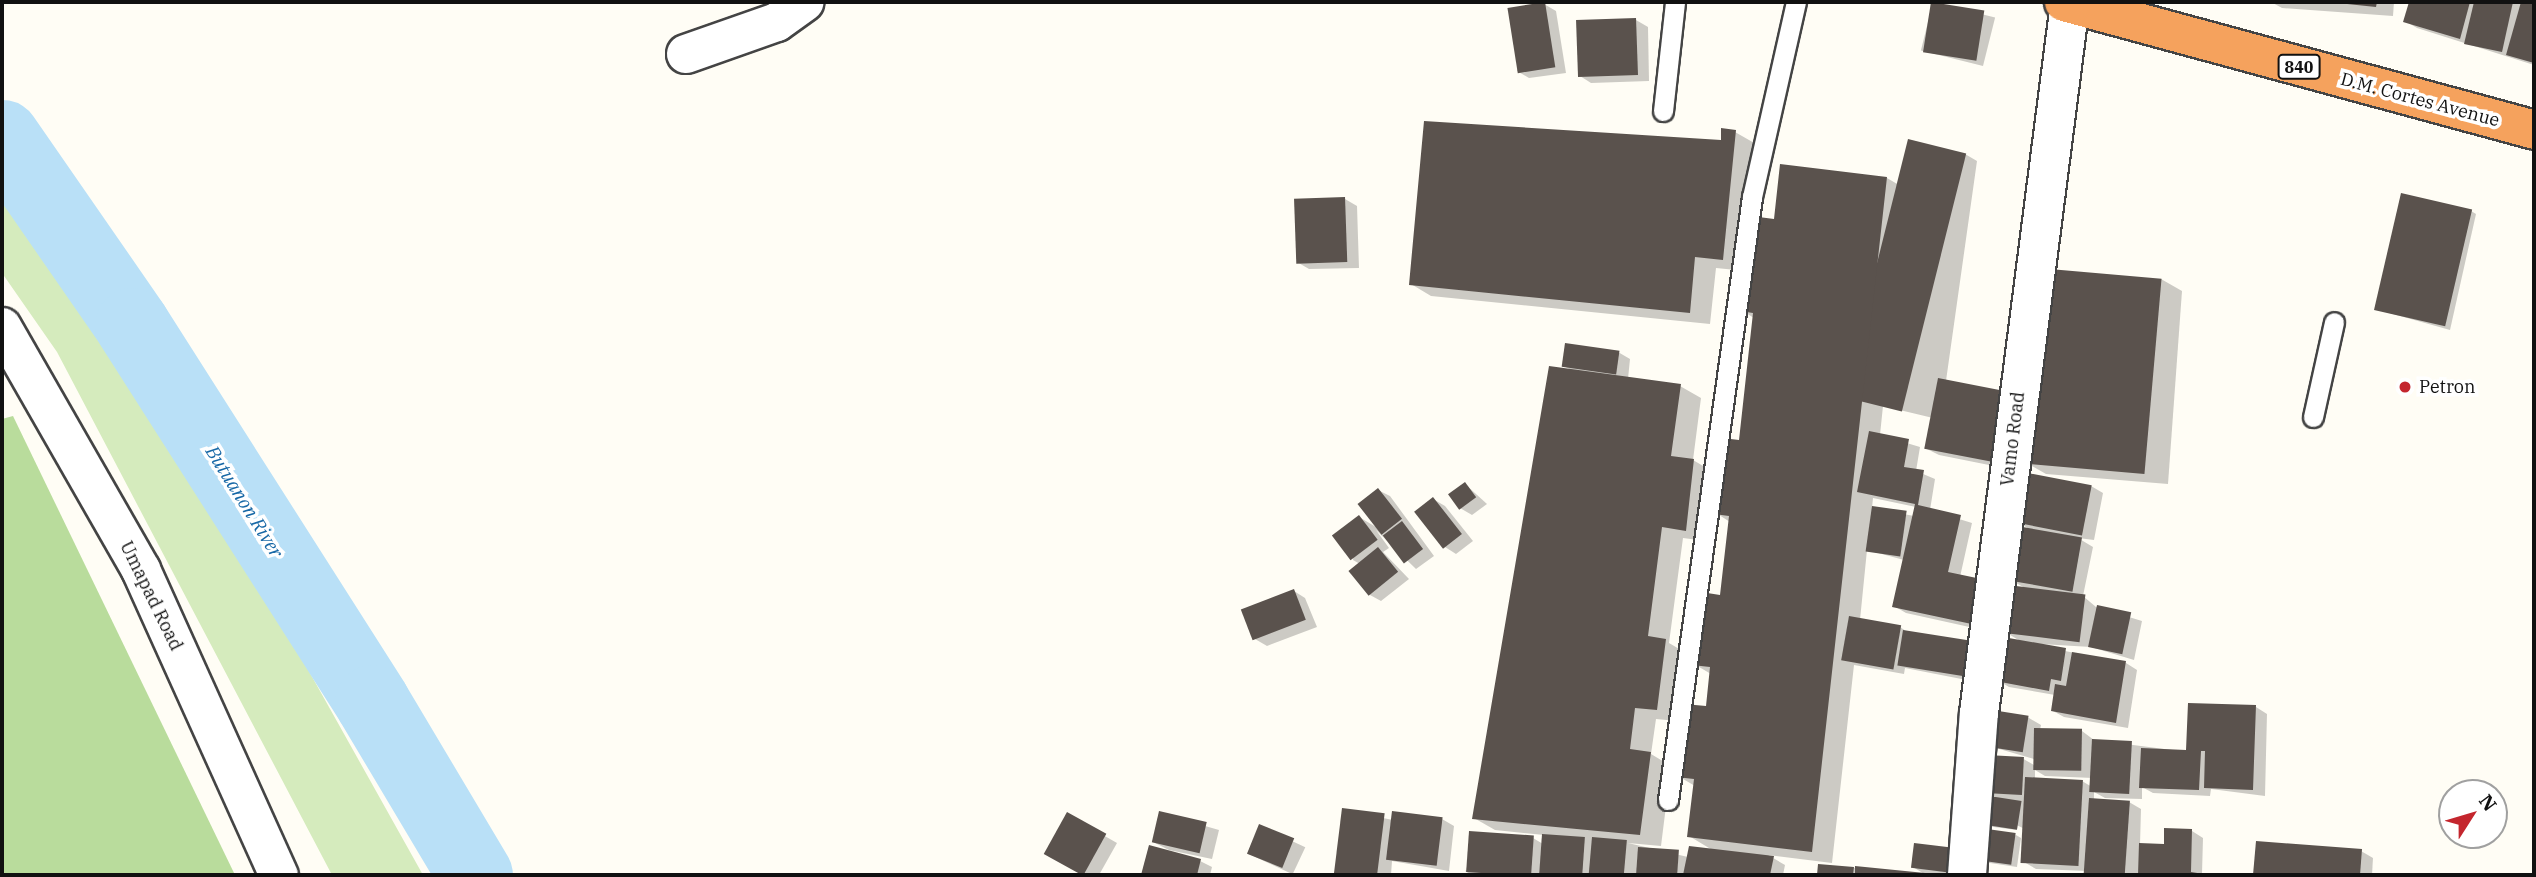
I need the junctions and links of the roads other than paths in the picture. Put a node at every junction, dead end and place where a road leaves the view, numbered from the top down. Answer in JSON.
{"nodes":[{"id":1,"x":806,"y":2,"type":"edge"},
{"id":2,"x":1675,"y":2,"type":"edge"},
{"id":3,"x":1796,"y":2,"type":"edge"},
{"id":4,"x":2067,"y":3,"type":"edge"},
{"id":5,"x":686,"y":54,"type":"dead end"},
{"id":6,"x":1663,"y":111,"type":"dead end"},
{"id":7,"x":2534,"y":130,"type":"edge"},
{"id":8,"x":2334,"y":322,"type":"dead end"},
{"id":9,"x":2,"y":327,"type":"edge"},
{"id":10,"x":2313,"y":417,"type":"dead end"},
{"id":11,"x":1668,"y":800,"type":"dead end"},
{"id":12,"x":279,"y":875,"type":"edge"},
{"id":13,"x":1967,"y":875,"type":"edge"}],
"edges":[{"from":1,"to":5,"type":"street"},
{"from":2,"to":6,"type":"lane"},
{"from":3,"to":11,"type":"lane"},
{"from":4,"to":7,"type":"highway","name":"D.M. Cortes Avenue","number":"840"},
{"from":4,"to":13,"type":"street","name":"Vamo Road"},
{"from":8,"to":10,"type":"lane"},
{"from":9,"to":12,"type":"street","name":"Umapad Road"}]}
